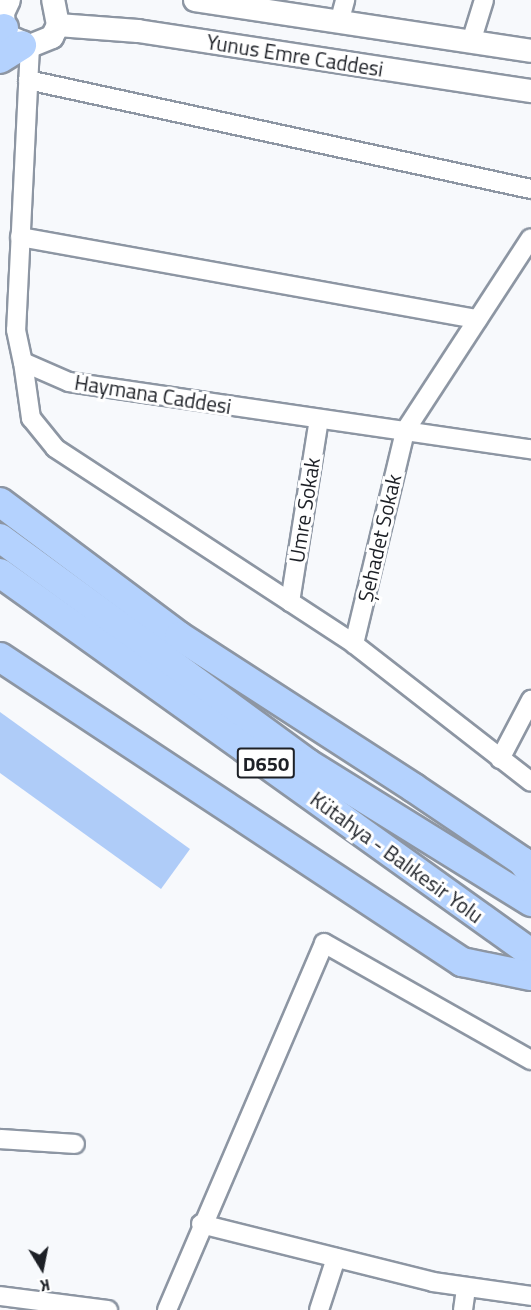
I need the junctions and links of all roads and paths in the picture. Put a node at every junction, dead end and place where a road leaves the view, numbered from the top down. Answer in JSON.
{"nodes":[{"id":1,"x":195,"y":0,"type":"edge"},
{"id":2,"x":345,"y":0,"type":"edge"},
{"id":3,"x":484,"y":0,"type":"edge"},
{"id":4,"x":58,"y":1,"type":"edge"},
{"id":5,"x":244,"y":4,"type":"edge"},
{"id":6,"x":339,"y":22,"type":"junction"},
{"id":7,"x":58,"y":25,"type":"junction"},
{"id":8,"x":8,"y":29,"type":"edge"},
{"id":9,"x":471,"y":42,"type":"junction"},
{"id":10,"x":531,"y":51,"type":"edge"},
{"id":11,"x":27,"y":80,"type":"junction"},
{"id":12,"x":531,"y":91,"type":"edge"},
{"id":13,"x":531,"y":189,"type":"edge"},
{"id":14,"x":20,"y":237,"type":"junction"},
{"id":15,"x":531,"y":238,"type":"edge"},
{"id":16,"x":478,"y":319,"type":"junction"},
{"id":17,"x":23,"y":362,"type":"junction"},
{"id":18,"x":319,"y":419,"type":"junction"},
{"id":19,"x":405,"y":431,"type":"junction"},
{"id":20,"x":531,"y":449,"type":"edge"},
{"id":21,"x":0,"y":502,"type":"edge"},
{"id":22,"x":0,"y":538,"type":"edge"},
{"id":23,"x":0,"y":573,"type":"edge"},
{"id":24,"x":290,"y":602,"type":"junction"},
{"id":25,"x":354,"y":644,"type":"junction"},
{"id":26,"x":0,"y":657,"type":"edge"},
{"id":27,"x":531,"y":700,"type":"edge"},
{"id":28,"x":500,"y":759,"type":"junction"},
{"id":29,"x":531,"y":782,"type":"edge"},
{"id":30,"x":531,"y":873,"type":"edge"},
{"id":31,"x":531,"y":902,"type":"edge"},
{"id":32,"x":531,"y":953,"type":"edge"},
{"id":33,"x":531,"y":976,"type":"edge"},
{"id":34,"x":531,"y":1060,"type":"edge"},
{"id":35,"x":0,"y":1139,"type":"edge"},
{"id":36,"x":75,"y":1144,"type":"dead end"},
{"id":37,"x":201,"y":1224,"type":"junction"},
{"id":38,"x":336,"y":1258,"type":"junction"},
{"id":39,"x":466,"y":1288,"type":"junction"},
{"id":40,"x":0,"y":1296,"type":"edge"},
{"id":41,"x":531,"y":1296,"type":"edge"},
{"id":42,"x":108,"y":1310,"type":"edge"},
{"id":43,"x":167,"y":1310,"type":"edge"},
{"id":44,"x":320,"y":1310,"type":"edge"},
{"id":45,"x":463,"y":1310,"type":"edge"}],
"edges":[{"from":1,"to":5,"type":"street"},
{"from":2,"to":6,"type":"street"},
{"from":3,"to":9,"type":"street"},
{"from":4,"to":7,"type":"street"},
{"from":5,"to":6,"type":"street"},
{"from":6,"to":9,"type":"street"},
{"from":7,"to":8,"type":"street"},
{"from":7,"to":12,"type":"street","name":"Yunus Emre Caddesi"},
{"from":8,"to":11,"type":"street"},
{"from":9,"to":10,"type":"street"},
{"from":11,"to":13,"type":"street"},
{"from":11,"to":14,"type":"street"},
{"from":14,"to":16,"type":"street"},
{"from":14,"to":17,"type":"street"},
{"from":15,"to":16,"type":"street","name":"Şehadet Sokak"},
{"from":16,"to":19,"type":"street","name":"Şehadet Sokak"},
{"from":17,"to":18,"type":"street","name":"Haymana Caddesi"},
{"from":17,"to":24,"type":"street"},
{"from":18,"to":19,"type":"street","name":"Haymana Caddesi"},
{"from":18,"to":24,"type":"street","name":"Umre Sokak"},
{"from":19,"to":20,"type":"street","name":"Haymana Caddesi"},
{"from":19,"to":25,"type":"street","name":"Şehadet Sokak"},
{"from":21,"to":30,"type":"highway"},
{"from":22,"to":31,"type":"highway","name":"Kütahya - Balıkesir Yolu","number":"D650"},
{"from":23,"to":32,"type":"highway","name":"Kütahya - Balıkesir Yolu","number":"D650"},
{"from":24,"to":25,"type":"street"},
{"from":25,"to":28,"type":"street"},
{"from":26,"to":33,"type":"highway"},
{"from":27,"to":28,"type":"street"},
{"from":28,"to":29,"type":"street"},
{"from":34,"to":37,"type":"street"},
{"from":35,"to":36,"type":"street"},
{"from":37,"to":38,"type":"street"},
{"from":37,"to":43,"type":"street"},
{"from":38,"to":39,"type":"street"},
{"from":38,"to":44,"type":"street"},
{"from":39,"to":41,"type":"street"},
{"from":39,"to":45,"type":"street"},
{"from":40,"to":42,"type":"street"}]}
